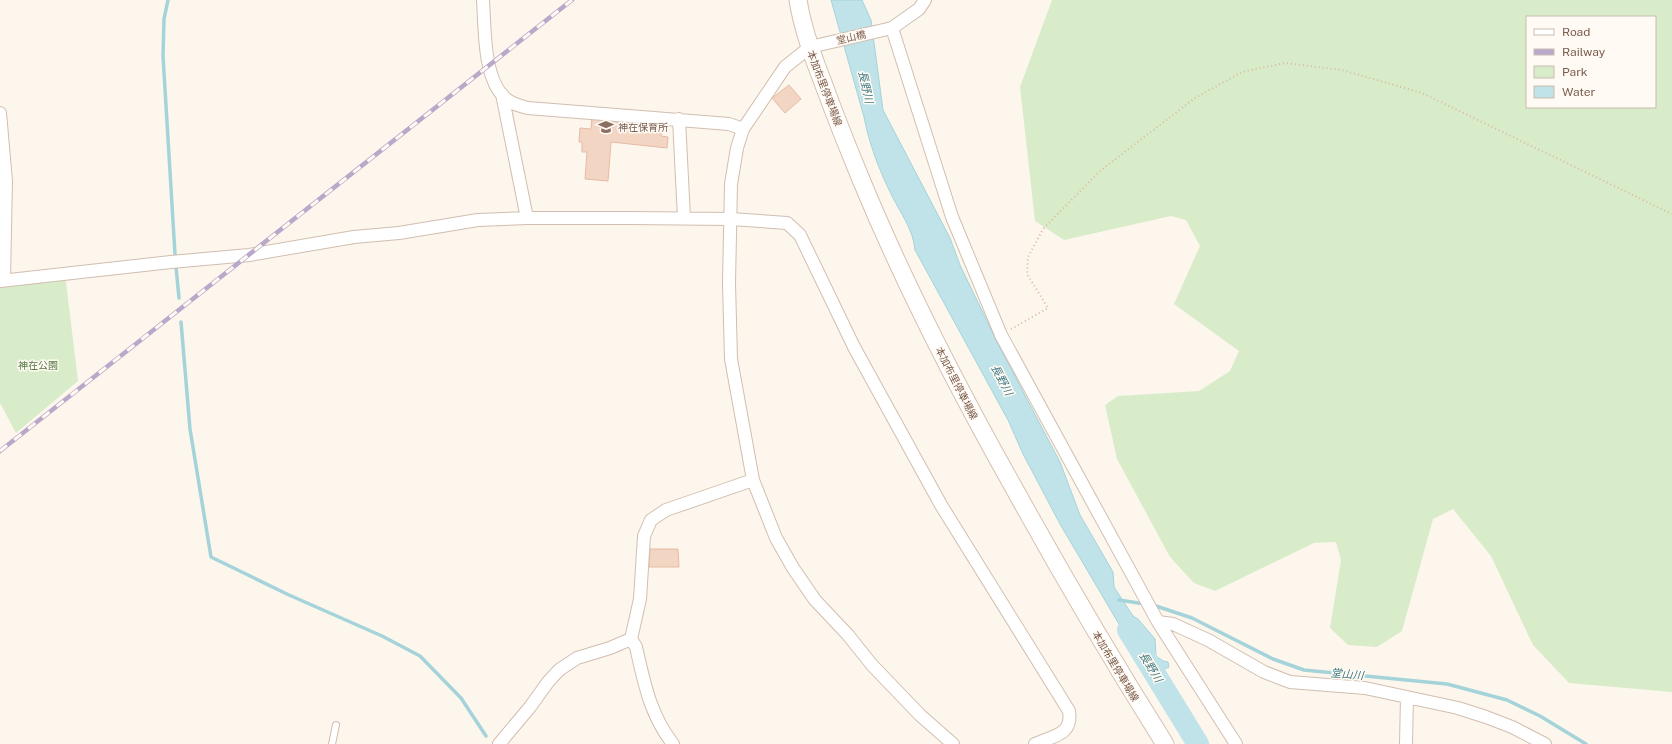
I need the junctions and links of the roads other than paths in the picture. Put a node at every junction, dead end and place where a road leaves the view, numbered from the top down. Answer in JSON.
{"nodes":[{"id":1,"x":483,"y":0,"type":"edge"},
{"id":2,"x":798,"y":0,"type":"edge"},
{"id":3,"x":924,"y":0,"type":"edge"},
{"id":4,"x":892,"y":28,"type":"junction"},
{"id":5,"x":810,"y":47,"type":"junction"},
{"id":6,"x":502,"y":93,"type":"junction"},
{"id":7,"x":0,"y":113,"type":"edge"},
{"id":8,"x":679,"y":119,"type":"junction"},
{"id":9,"x":743,"y":129,"type":"junction"},
{"id":10,"x":528,"y":218,"type":"junction"},
{"id":11,"x":684,"y":218,"type":"junction"},
{"id":12,"x":731,"y":219,"type":"junction"},
{"id":13,"x":2,"y":280,"type":"edge"},
{"id":14,"x":753,"y":480,"type":"junction"},
{"id":15,"x":1158,"y":622,"type":"junction"},
{"id":16,"x":631,"y":639,"type":"junction"},
{"id":17,"x":1407,"y":697,"type":"junction"},
{"id":18,"x":336,"y":725,"type":"dead end"},
{"id":19,"x":332,"y":744,"type":"edge"},
{"id":20,"x":499,"y":744,"type":"edge"},
{"id":21,"x":673,"y":744,"type":"edge"},
{"id":22,"x":953,"y":744,"type":"edge"},
{"id":23,"x":1035,"y":744,"type":"edge"},
{"id":24,"x":1165,"y":744,"type":"edge"},
{"id":25,"x":1236,"y":744,"type":"edge"},
{"id":26,"x":1406,"y":744,"type":"edge"},
{"id":27,"x":1545,"y":744,"type":"edge"}],
"edges":[{"from":1,"to":6,"type":"street"},
{"from":2,"to":5,"type":"main road","name":"本加布里停車場線"},
{"from":3,"to":4,"type":"street"},
{"from":4,"to":5,"type":"street","name":"堂山橋"},
{"from":4,"to":15,"type":"street"},
{"from":5,"to":9,"type":"street"},
{"from":5,"to":24,"type":"main road","name":"本加布里停車場線"},
{"from":6,"to":8,"type":"street"},
{"from":6,"to":10,"type":"street"},
{"from":7,"to":13,"type":"street"},
{"from":8,"to":9,"type":"street"},
{"from":8,"to":11,"type":"street"},
{"from":9,"to":12,"type":"street"},
{"from":10,"to":11,"type":"street"},
{"from":10,"to":13,"type":"street"},
{"from":11,"to":12,"type":"street"},
{"from":12,"to":14,"type":"street"},
{"from":12,"to":23,"type":"street"},
{"from":14,"to":16,"type":"street"},
{"from":14,"to":22,"type":"street"},
{"from":15,"to":17,"type":"street"},
{"from":15,"to":25,"type":"street"},
{"from":16,"to":20,"type":"street"},
{"from":16,"to":21,"type":"street"},
{"from":17,"to":26,"type":"street"},
{"from":17,"to":27,"type":"street"},
{"from":18,"to":19,"type":"lane"}]}
